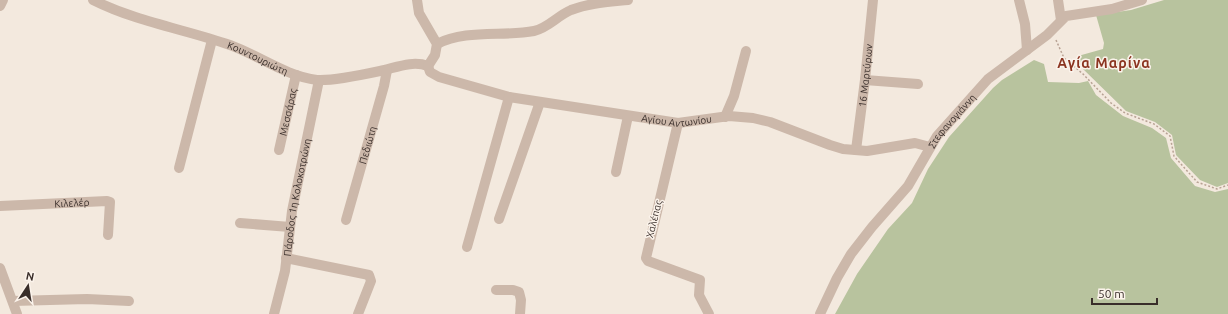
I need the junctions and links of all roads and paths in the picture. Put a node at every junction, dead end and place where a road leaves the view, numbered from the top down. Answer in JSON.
{"nodes":[{"id":1,"x":2,"y":0,"type":"edge"},
{"id":2,"x":92,"y":0,"type":"edge"},
{"id":3,"x":417,"y":0,"type":"edge"},
{"id":4,"x":628,"y":0,"type":"edge"},
{"id":5,"x":873,"y":0,"type":"edge"},
{"id":6,"x":1019,"y":0,"type":"edge"},
{"id":7,"x":1058,"y":0,"type":"edge"},
{"id":8,"x":1142,"y":0,"type":"edge"},
{"id":9,"x":1112,"y":4,"type":"edge"},
{"id":10,"x":0,"y":6,"type":"edge"},
{"id":11,"x":1060,"y":20,"type":"junction"},
{"id":12,"x":1052,"y":31,"type":"junction"},
{"id":13,"x":212,"y":40,"type":"junction"},
{"id":14,"x":437,"y":44,"type":"junction"},
{"id":15,"x":1027,"y":50,"type":"junction"},
{"id":16,"x":746,"y":51,"type":"dead end"},
{"id":17,"x":428,"y":66,"type":"junction"},
{"id":18,"x":387,"y":70,"type":"junction"},
{"id":19,"x":296,"y":75,"type":"junction"},
{"id":20,"x":319,"y":80,"type":"junction"},
{"id":21,"x":865,"y":80,"type":"junction"},
{"id":22,"x":918,"y":84,"type":"dead end"},
{"id":23,"x":509,"y":97,"type":"junction"},
{"id":24,"x":540,"y":102,"type":"junction"},
{"id":25,"x":628,"y":116,"type":"junction"},
{"id":26,"x":725,"y":117,"type":"junction"},
{"id":27,"x":678,"y":123,"type":"junction"},
{"id":28,"x":930,"y":147,"type":"junction"},
{"id":29,"x":279,"y":150,"type":"dead end"},
{"id":30,"x":856,"y":150,"type":"junction"},
{"id":31,"x":179,"y":168,"type":"dead end"},
{"id":32,"x":616,"y":172,"type":"dead end"},
{"id":33,"x":1228,"y":185,"type":"edge"},
{"id":34,"x":0,"y":206,"type":"edge"},
{"id":35,"x":499,"y":219,"type":"dead end"},
{"id":36,"x":346,"y":220,"type":"dead end"},
{"id":37,"x":240,"y":223,"type":"dead end"},
{"id":38,"x":290,"y":227,"type":"junction"},
{"id":39,"x":108,"y":235,"type":"dead end"},
{"id":40,"x":467,"y":247,"type":"dead end"},
{"id":41,"x":286,"y":258,"type":"junction"},
{"id":42,"x":0,"y":268,"type":"edge"},
{"id":43,"x":496,"y":290,"type":"dead end"},
{"id":44,"x":129,"y":301,"type":"dead end"},
{"id":45,"x":13,"y":302,"type":"junction"},
{"id":46,"x":17,"y":314,"type":"edge"},
{"id":47,"x":274,"y":314,"type":"edge"},
{"id":48,"x":358,"y":314,"type":"edge"},
{"id":49,"x":520,"y":314,"type":"edge"},
{"id":50,"x":709,"y":314,"type":"edge"},
{"id":51,"x":820,"y":314,"type":"edge"}],
"edges":[{"from":1,"to":10,"type":"street"},
{"from":2,"to":13,"type":"street","name":"Κουντουριώτη"},
{"from":3,"to":14,"type":"street"},
{"from":4,"to":14,"type":"street"},
{"from":5,"to":21,"type":"street","name":"16 Μαρτύρων"},
{"from":6,"to":15,"type":"street"},
{"from":7,"to":11,"type":"street"},
{"from":8,"to":9,"type":"street"},
{"from":9,"to":11,"type":"street"},
{"from":11,"to":12,"type":"street","name":"Στεφανογιάννη"},
{"from":12,"to":15,"type":"street","name":"Στεφανογιάννη"},
{"from":12,"to":33,"type":"path"},
{"from":13,"to":19,"type":"street","name":"Κουντουριώτη"},
{"from":13,"to":31,"type":"street"},
{"from":14,"to":17,"type":"street"},
{"from":15,"to":28,"type":"street","name":"Στεφανογιάννη"},
{"from":16,"to":26,"type":"street"},
{"from":17,"to":18,"type":"street","name":"Κουντουριώτη"},
{"from":17,"to":23,"type":"street","name":"Αγίου Αντωνίου"},
{"from":18,"to":20,"type":"street","name":"Κουντουριώτη"},
{"from":18,"to":36,"type":"street","name":"Πεδιώτη"},
{"from":19,"to":20,"type":"street","name":"Κουντουριώτη"},
{"from":19,"to":29,"type":"street","name":"Μεσσάρας"},
{"from":20,"to":38,"type":"street","name":"Πάροδος 1η Κολοκοτρώνη"},
{"from":21,"to":22,"type":"street"},
{"from":21,"to":30,"type":"street","name":"16 Μαρτύρων"},
{"from":23,"to":24,"type":"street","name":"Αγίου Αντωνίου"},
{"from":23,"to":40,"type":"street"},
{"from":24,"to":25,"type":"street","name":"Αγίου Αντωνίου"},
{"from":24,"to":35,"type":"street"},
{"from":25,"to":27,"type":"street","name":"Αγίου Αντωνίου"},
{"from":25,"to":32,"type":"street"},
{"from":26,"to":27,"type":"street","name":"Αγίου Αντωνίου"},
{"from":26,"to":30,"type":"street","name":"Αγίου Αντωνίου"},
{"from":27,"to":50,"type":"street","name":"Χαλέπας"},
{"from":28,"to":30,"type":"street","name":"Αγίου Αντωνίου"},
{"from":28,"to":51,"type":"street","name":"Στεφανογιάννη"},
{"from":34,"to":39,"type":"street","name":"Κιλελέρ"},
{"from":37,"to":38,"type":"street"},
{"from":38,"to":41,"type":"street","name":"Πάροδος 1η Κολοκοτρώνη"},
{"from":41,"to":47,"type":"street","name":"Πάροδος 1η Κολοκοτρώνη"},
{"from":41,"to":48,"type":"street"},
{"from":42,"to":45,"type":"street"},
{"from":43,"to":49,"type":"street"},
{"from":44,"to":45,"type":"street"},
{"from":45,"to":46,"type":"street"}]}
